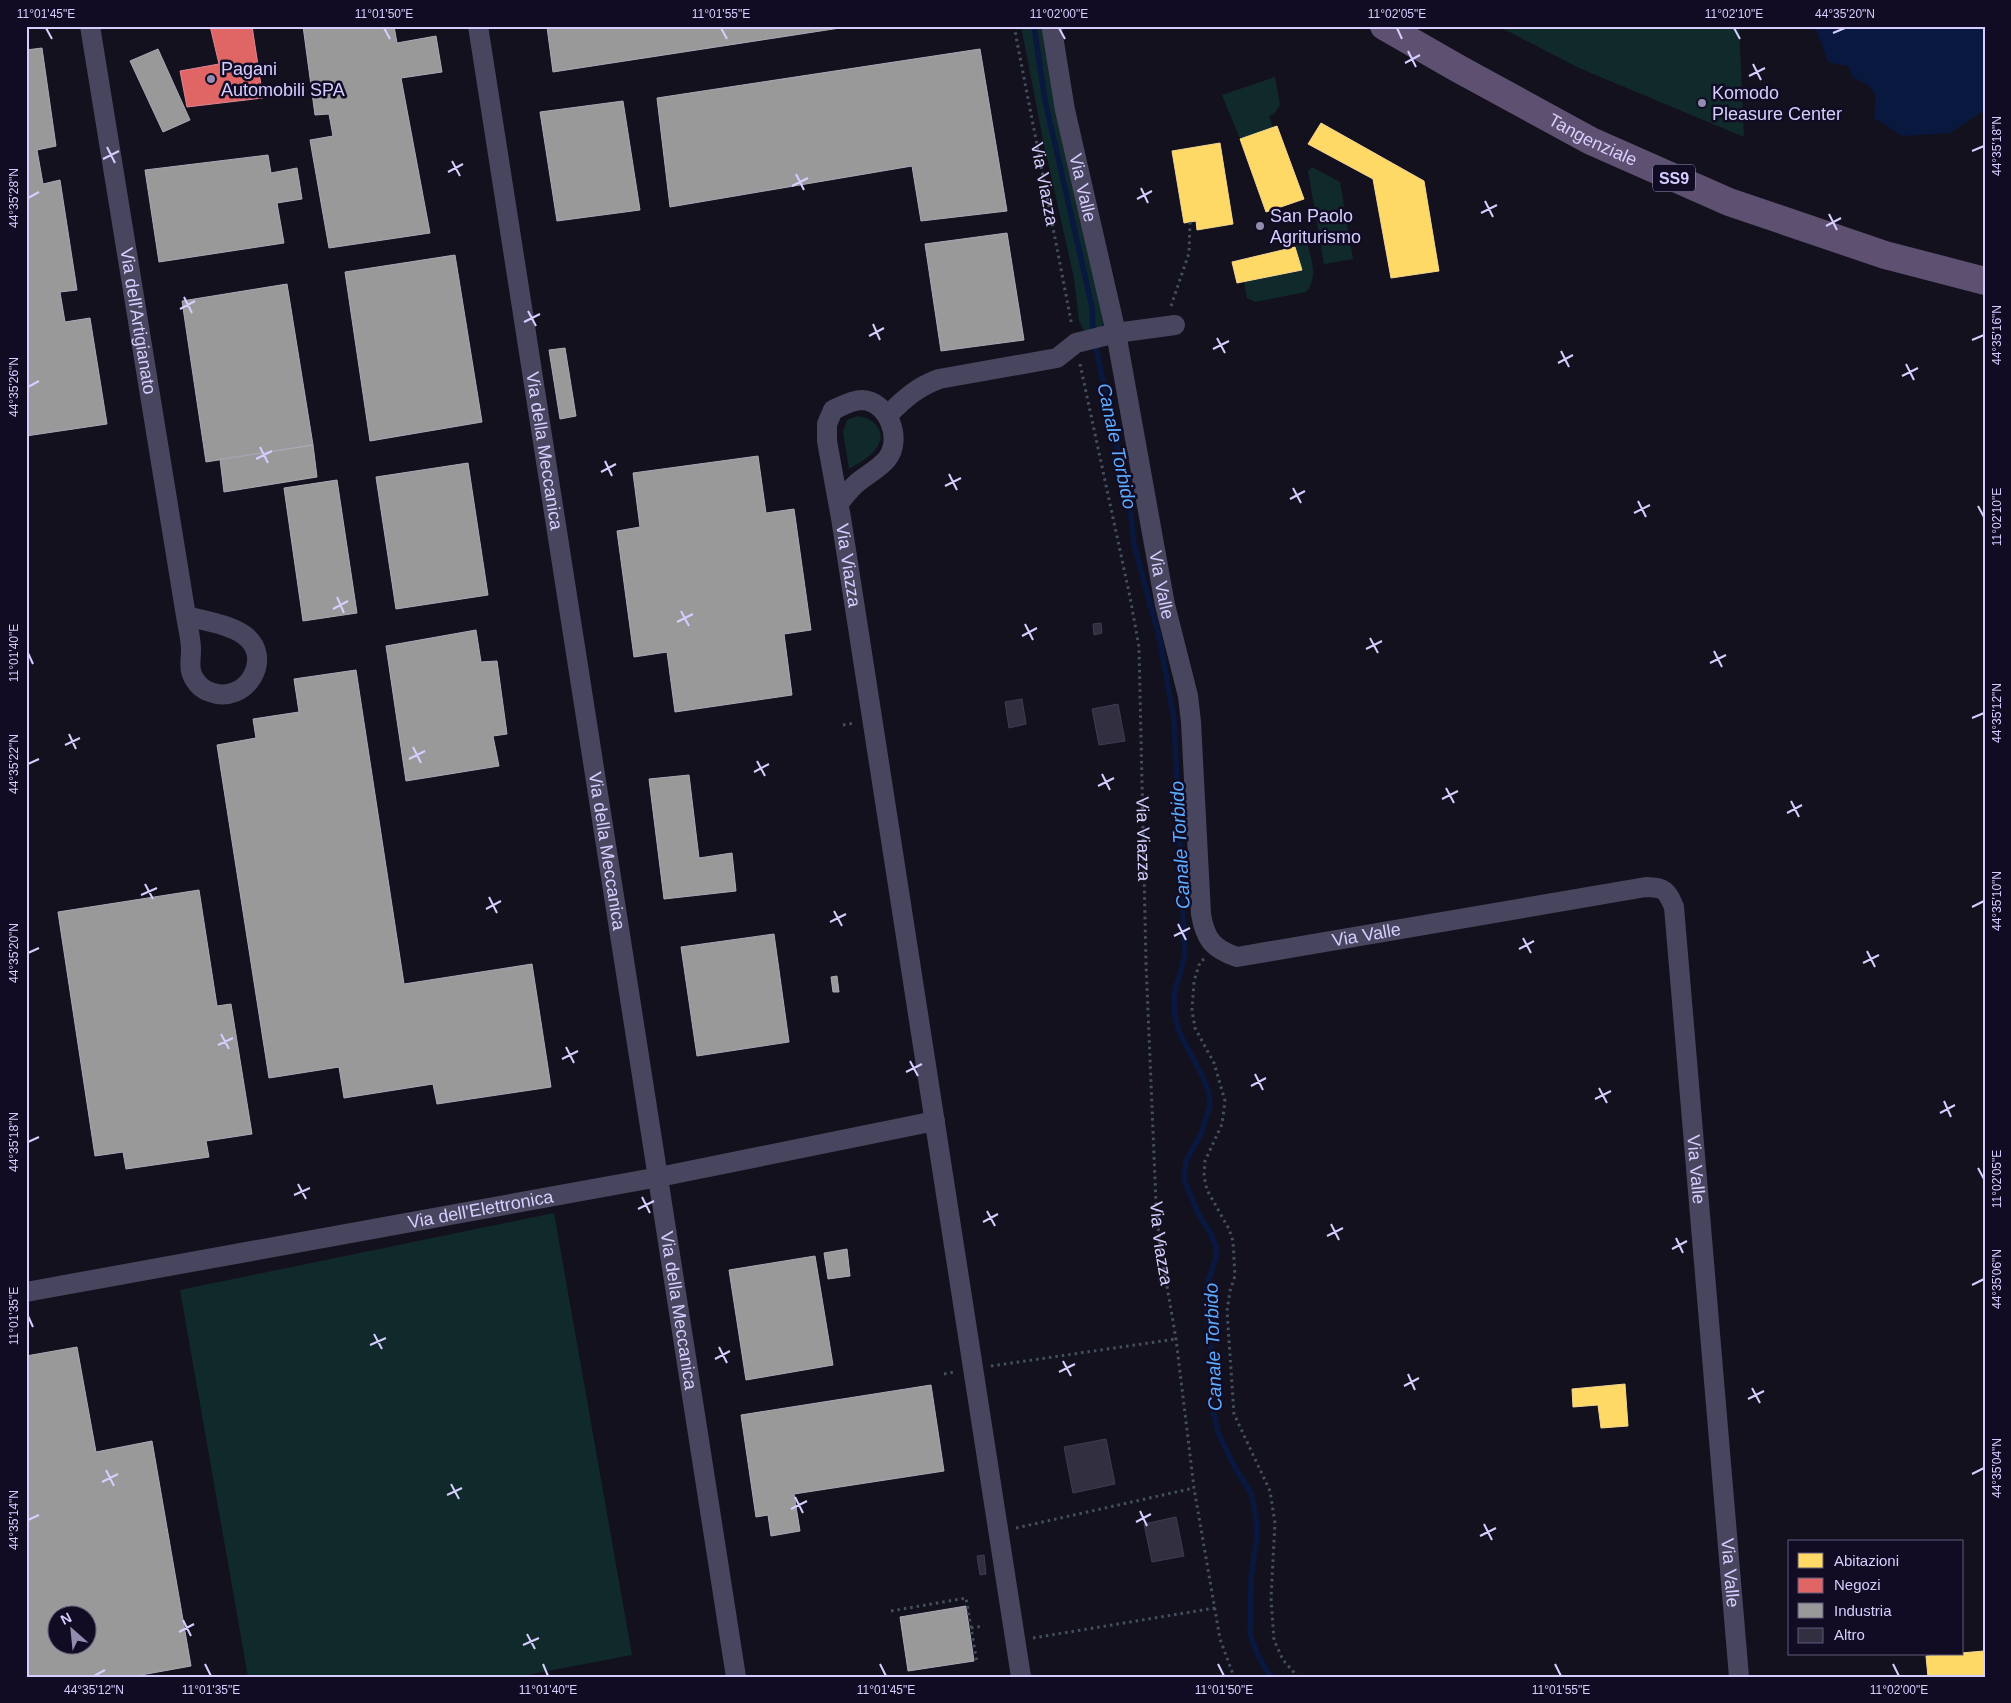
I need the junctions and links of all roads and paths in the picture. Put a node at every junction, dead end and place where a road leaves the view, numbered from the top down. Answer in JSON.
{"nodes":[{"id":1,"x":90,"y":26,"type":"edge"},
{"id":2,"x":478,"y":26,"type":"edge"},
{"id":3,"x":1014,"y":26,"type":"edge"},
{"id":4,"x":1053,"y":26,"type":"edge"},
{"id":5,"x":1384,"y":26,"type":"edge"},
{"id":6,"x":1190,"y":222,"type":"dead end"},
{"id":7,"x":1985,"y":280,"type":"edge"},
{"id":8,"x":1172,"y":320,"type":"joint"},
{"id":9,"x":1116,"y":333,"type":"junction"},
{"id":10,"x":1076,"y":343,"type":"junction"},
{"id":11,"x":888,"y":415,"type":"junction"},
{"id":12,"x":839,"y":503,"type":"junction"},
{"id":13,"x":186,"y":616,"type":"dead end"},
{"id":14,"x":1223,"y":952,"type":"junction"},
{"id":15,"x":935,"y":1121,"type":"junction"},
{"id":16,"x":659,"y":1177,"type":"junction"},
{"id":17,"x":26,"y":1292,"type":"edge"},
{"id":18,"x":1176,"y":1339,"type":"junction"},
{"id":19,"x":974,"y":1369,"type":"junction"},
{"id":20,"x":1194,"y":1488,"type":"junction"},
{"id":21,"x":999,"y":1532,"type":"junction"},
{"id":22,"x":1215,"y":1608,"type":"junction"},
{"id":23,"x":890,"y":1611,"type":"dead end"},
{"id":24,"x":984,"y":1626,"type":"dead end"},
{"id":25,"x":971,"y":1628,"type":"junction"},
{"id":26,"x":1016,"y":1641,"type":"junction"},
{"id":27,"x":977,"y":1663,"type":"dead end"},
{"id":28,"x":736,"y":1677,"type":"edge"},
{"id":29,"x":1021,"y":1677,"type":"edge"},
{"id":30,"x":1234,"y":1677,"type":"edge"},
{"id":31,"x":1298,"y":1677,"type":"edge"},
{"id":32,"x":1739,"y":1677,"type":"edge"}],
"edges":[{"from":1,"to":13,"type":"street","name":"Via dell'Artigianato"},
{"from":2,"to":16,"type":"street","name":"Via della Meccanica"},
{"from":3,"to":10,"type":"path","name":"Via Viazza"},
{"from":4,"to":9,"type":"street","name":"Via Valle"},
{"from":5,"to":7,"type":"main road","name":"Tangenziale","number":"SS9"},
{"from":6,"to":8,"type":"path"},
{"from":8,"to":9,"type":"street"},
{"from":9,"to":10,"type":"street"},
{"from":9,"to":14,"type":"street","name":"Via Valle"},
{"from":10,"to":11,"type":"street"},
{"from":10,"to":18,"type":"path","name":"Via Viazza"},
{"from":11,"to":12,"type":"street","name":"Via Viazza"},
{"from":11,"to":12,"type":"street","name":"Via Viazza"},
{"from":12,"to":15,"type":"street","name":"Via Viazza"},
{"from":14,"to":31,"type":"path"},
{"from":14,"to":32,"type":"street","name":"Via Valle"},
{"from":15,"to":16,"type":"street","name":"Via dell'Elettronica"},
{"from":15,"to":19,"type":"street","name":"Via Viazza"},
{"from":16,"to":17,"type":"street","name":"Via dell'Elettronica"},
{"from":16,"to":28,"type":"street","name":"Via della Meccanica"},
{"from":18,"to":19,"type":"path"},
{"from":18,"to":20,"type":"path","name":"Via Viazza"},
{"from":19,"to":21,"type":"street","name":"Via Viazza"},
{"from":20,"to":21,"type":"path"},
{"from":20,"to":22,"type":"path","name":"Via Viazza"},
{"from":21,"to":26,"type":"street","name":"Via Viazza"},
{"from":22,"to":26,"type":"path"},
{"from":22,"to":30,"type":"path","name":"Via Viazza"},
{"from":23,"to":25,"type":"path"},
{"from":24,"to":25,"type":"path"},
{"from":25,"to":27,"type":"path"},
{"from":26,"to":29,"type":"street","name":"Via Viazza"}]}
